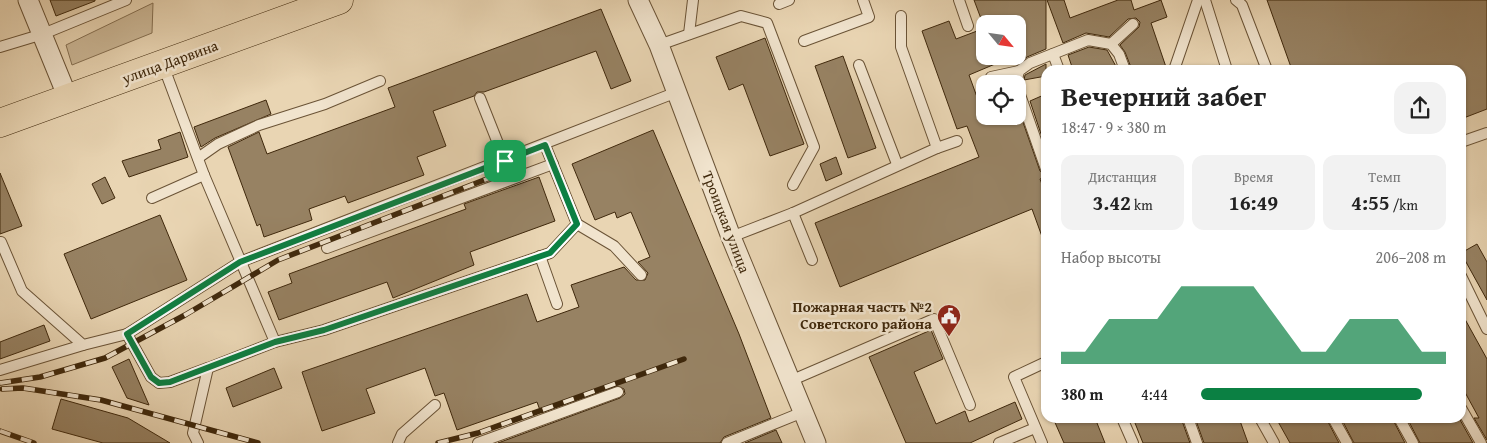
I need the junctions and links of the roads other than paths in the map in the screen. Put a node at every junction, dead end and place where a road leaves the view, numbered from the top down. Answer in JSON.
{"nodes":[{"id":1,"x":28,"y":0,"type":"edge"},
{"id":2,"x":126,"y":0,"type":"edge"},
{"id":3,"x":339,"y":0,"type":"edge"},
{"id":4,"x":638,"y":0,"type":"edge"},
{"id":5,"x":694,"y":0,"type":"edge"},
{"id":6,"x":863,"y":0,"type":"edge"},
{"id":7,"x":959,"y":0,"type":"edge"},
{"id":8,"x":1198,"y":0,"type":"edge"},
{"id":9,"x":1205,"y":0,"type":"edge"},
{"id":10,"x":1236,"y":0,"type":"edge"},
{"id":11,"x":901,"y":16,"type":"dead end"},
{"id":12,"x":1133,"y":24,"type":"dead end"},
{"id":13,"x":968,"y":26,"type":"dead end"},
{"id":14,"x":43,"y":34,"type":"junction"},
{"id":15,"x":689,"y":34,"type":"junction"},
{"id":16,"x":804,"y":41,"type":"dead end"},
{"id":17,"x":1110,"y":44,"type":"junction"},
{"id":18,"x":659,"y":45,"type":"junction"},
{"id":19,"x":0,"y":47,"type":"edge"},
{"id":20,"x":1053,"y":54,"type":"junction"},
{"id":21,"x":163,"y":64,"type":"junction"},
{"id":22,"x":859,"y":65,"type":"dead end"},
{"id":23,"x":1057,"y":65,"type":"edge"},
{"id":24,"x":1123,"y":65,"type":"edge"},
{"id":25,"x":1176,"y":65,"type":"edge"},
{"id":26,"x":1225,"y":65,"type":"edge"},
{"id":27,"x":1265,"y":65,"type":"edge"},
{"id":28,"x":1019,"y":71,"type":"junction"},
{"id":29,"x":1000,"y":75,"type":"edge"},
{"id":30,"x":1018,"y":75,"type":"edge"},
{"id":31,"x":380,"y":81,"type":"dead end"},
{"id":32,"x":677,"y":92,"type":"junction"},
{"id":33,"x":68,"y":98,"type":"junction"},
{"id":34,"x":480,"y":98,"type":"dead end"},
{"id":35,"x":1026,"y":112,"type":"edge"},
{"id":36,"x":0,"y":123,"type":"edge"},
{"id":37,"x":1487,"y":133,"type":"edge"},
{"id":38,"x":958,"y":140,"type":"dead end"},
{"id":39,"x":1466,"y":140,"type":"edge"},
{"id":40,"x":545,"y":145,"type":"junction"},
{"id":41,"x":938,"y":148,"type":"junction"},
{"id":42,"x":1041,"y":155,"type":"edge"},
{"id":43,"x":198,"y":158,"type":"junction"},
{"id":44,"x":505,"y":161,"type":"junction"},
{"id":45,"x":553,"y":164,"type":"junction"},
{"id":46,"x":897,"y":164,"type":"junction"},
{"id":47,"x":204,"y":175,"type":"junction"},
{"id":48,"x":793,"y":185,"type":"dead end"},
{"id":49,"x":152,"y":198,"type":"dead end"},
{"id":50,"x":793,"y":213,"type":"junction"},
{"id":51,"x":577,"y":224,"type":"junction"},
{"id":52,"x":731,"y":237,"type":"junction"},
{"id":53,"x":2,"y":242,"type":"dead end"},
{"id":54,"x":327,"y":248,"type":"dead end"},
{"id":55,"x":540,"y":256,"type":"junction"},
{"id":56,"x":812,"y":260,"type":"dead end"},
{"id":57,"x":240,"y":262,"type":"junction"},
{"id":58,"x":641,"y":275,"type":"dead end"},
{"id":59,"x":1466,"y":286,"type":"edge"},
{"id":60,"x":557,"y":304,"type":"dead end"},
{"id":61,"x":1487,"y":329,"type":"edge"},
{"id":62,"x":127,"y":334,"type":"junction"},
{"id":63,"x":275,"y":342,"type":"junction"},
{"id":64,"x":84,"y":345,"type":"junction"},
{"id":65,"x":1041,"y":364,"type":"edge"},
{"id":66,"x":208,"y":368,"type":"junction"},
{"id":67,"x":0,"y":370,"type":"edge"},
{"id":68,"x":790,"y":381,"type":"junction"},
{"id":69,"x":618,"y":392,"type":"dead end"},
{"id":70,"x":435,"y":405,"type":"dead end"},
{"id":71,"x":970,"y":405,"type":"dead end"},
{"id":72,"x":802,"y":412,"type":"junction"},
{"id":73,"x":1466,"y":417,"type":"edge"},
{"id":74,"x":1124,"y":423,"type":"edge"},
{"id":75,"x":1190,"y":423,"type":"edge"},
{"id":76,"x":1263,"y":423,"type":"edge"},
{"id":77,"x":1336,"y":423,"type":"edge"},
{"id":78,"x":1402,"y":423,"type":"edge"},
{"id":79,"x":1035,"y":428,"type":"junction"},
{"id":80,"x":198,"y":443,"type":"edge"},
{"id":81,"x":398,"y":443,"type":"edge"},
{"id":82,"x":478,"y":443,"type":"edge"},
{"id":83,"x":727,"y":443,"type":"edge"},
{"id":84,"x":816,"y":443,"type":"edge"},
{"id":85,"x":998,"y":443,"type":"edge"},
{"id":86,"x":1042,"y":443,"type":"edge"},
{"id":87,"x":1133,"y":443,"type":"edge"},
{"id":88,"x":1197,"y":443,"type":"edge"},
{"id":89,"x":1274,"y":443,"type":"edge"},
{"id":90,"x":1347,"y":443,"type":"edge"},
{"id":91,"x":1413,"y":443,"type":"edge"},
{"id":92,"x":1481,"y":443,"type":"edge"}],
"edges":[{"from":1,"to":14,"type":"street"},
{"from":2,"to":14,"type":"lane"},
{"from":3,"to":21,"type":"main road","name":"улица Дарвина"},
{"from":4,"to":18,"type":"street","name":"Троицкая улица"},
{"from":5,"to":15,"type":"lane"},
{"from":6,"to":16,"type":"lane"},
{"from":7,"to":13,"type":"lane"},
{"from":8,"to":25,"type":"lane"},
{"from":9,"to":26,"type":"lane"},
{"from":10,"to":27,"type":"lane"},
{"from":11,"to":41,"type":"lane"},
{"from":12,"to":17,"type":"lane"},
{"from":14,"to":19,"type":"lane"},
{"from":14,"to":33,"type":"street"},
{"from":15,"to":18,"type":"lane"},
{"from":15,"to":48,"type":"lane"},
{"from":17,"to":20,"type":"lane"},
{"from":17,"to":24,"type":"lane"},
{"from":18,"to":32,"type":"street","name":"Троицкая улица"},
{"from":20,"to":23,"type":"lane"},
{"from":20,"to":28,"type":"lane"},
{"from":21,"to":33,"type":"main road","name":"улица Дарвина"},
{"from":21,"to":43,"type":"lane"},
{"from":22,"to":46,"type":"lane"},
{"from":28,"to":29,"type":"lane"},
{"from":28,"to":30,"type":"lane"},
{"from":31,"to":43,"type":"lane"},
{"from":32,"to":40,"type":"lane"},
{"from":32,"to":52,"type":"street","name":"Троицкая улица"},
{"from":33,"to":36,"type":"main road","name":"улица Дарвина"},
{"from":34,"to":44,"type":"lane"},
{"from":35,"to":42,"type":"lane"},
{"from":37,"to":39,"type":"lane"},
{"from":38,"to":41,"type":"lane"},
{"from":40,"to":44,"type":"lane"},
{"from":40,"to":45,"type":"lane"},
{"from":41,"to":46,"type":"lane"},
{"from":43,"to":47,"type":"lane"},
{"from":44,"to":57,"type":"lane"},
{"from":45,"to":51,"type":"lane"},
{"from":45,"to":54,"type":"lane"},
{"from":46,"to":50,"type":"lane"},
{"from":47,"to":49,"type":"lane"},
{"from":47,"to":57,"type":"lane"},
{"from":50,"to":52,"type":"lane"},
{"from":50,"to":56,"type":"lane"},
{"from":51,"to":55,"type":"lane"},
{"from":51,"to":58,"type":"lane"},
{"from":52,"to":68,"type":"street","name":"Троицкая улица"},
{"from":53,"to":64,"type":"lane"},
{"from":55,"to":60,"type":"lane"},
{"from":55,"to":63,"type":"lane"},
{"from":57,"to":62,"type":"lane"},
{"from":57,"to":63,"type":"lane"},
{"from":59,"to":61,"type":"lane"},
{"from":62,"to":64,"type":"lane"},
{"from":62,"to":66,"type":"lane"},
{"from":63,"to":66,"type":"lane"},
{"from":64,"to":67,"type":"lane"},
{"from":65,"to":79,"type":"lane"},
{"from":66,"to":80,"type":"lane"},
{"from":68,"to":71,"type":"lane"},
{"from":68,"to":72,"type":"street","name":"Троицкая улица"},
{"from":69,"to":82,"type":"lane"},
{"from":70,"to":81,"type":"lane"},
{"from":72,"to":83,"type":"lane"},
{"from":72,"to":84,"type":"street","name":"Троицкая улица"},
{"from":73,"to":92,"type":"lane"},
{"from":74,"to":87,"type":"lane"},
{"from":75,"to":88,"type":"lane"},
{"from":76,"to":89,"type":"lane"},
{"from":77,"to":90,"type":"lane"},
{"from":78,"to":91,"type":"lane"},
{"from":79,"to":85,"type":"lane"},
{"from":79,"to":86,"type":"lane"}]}
